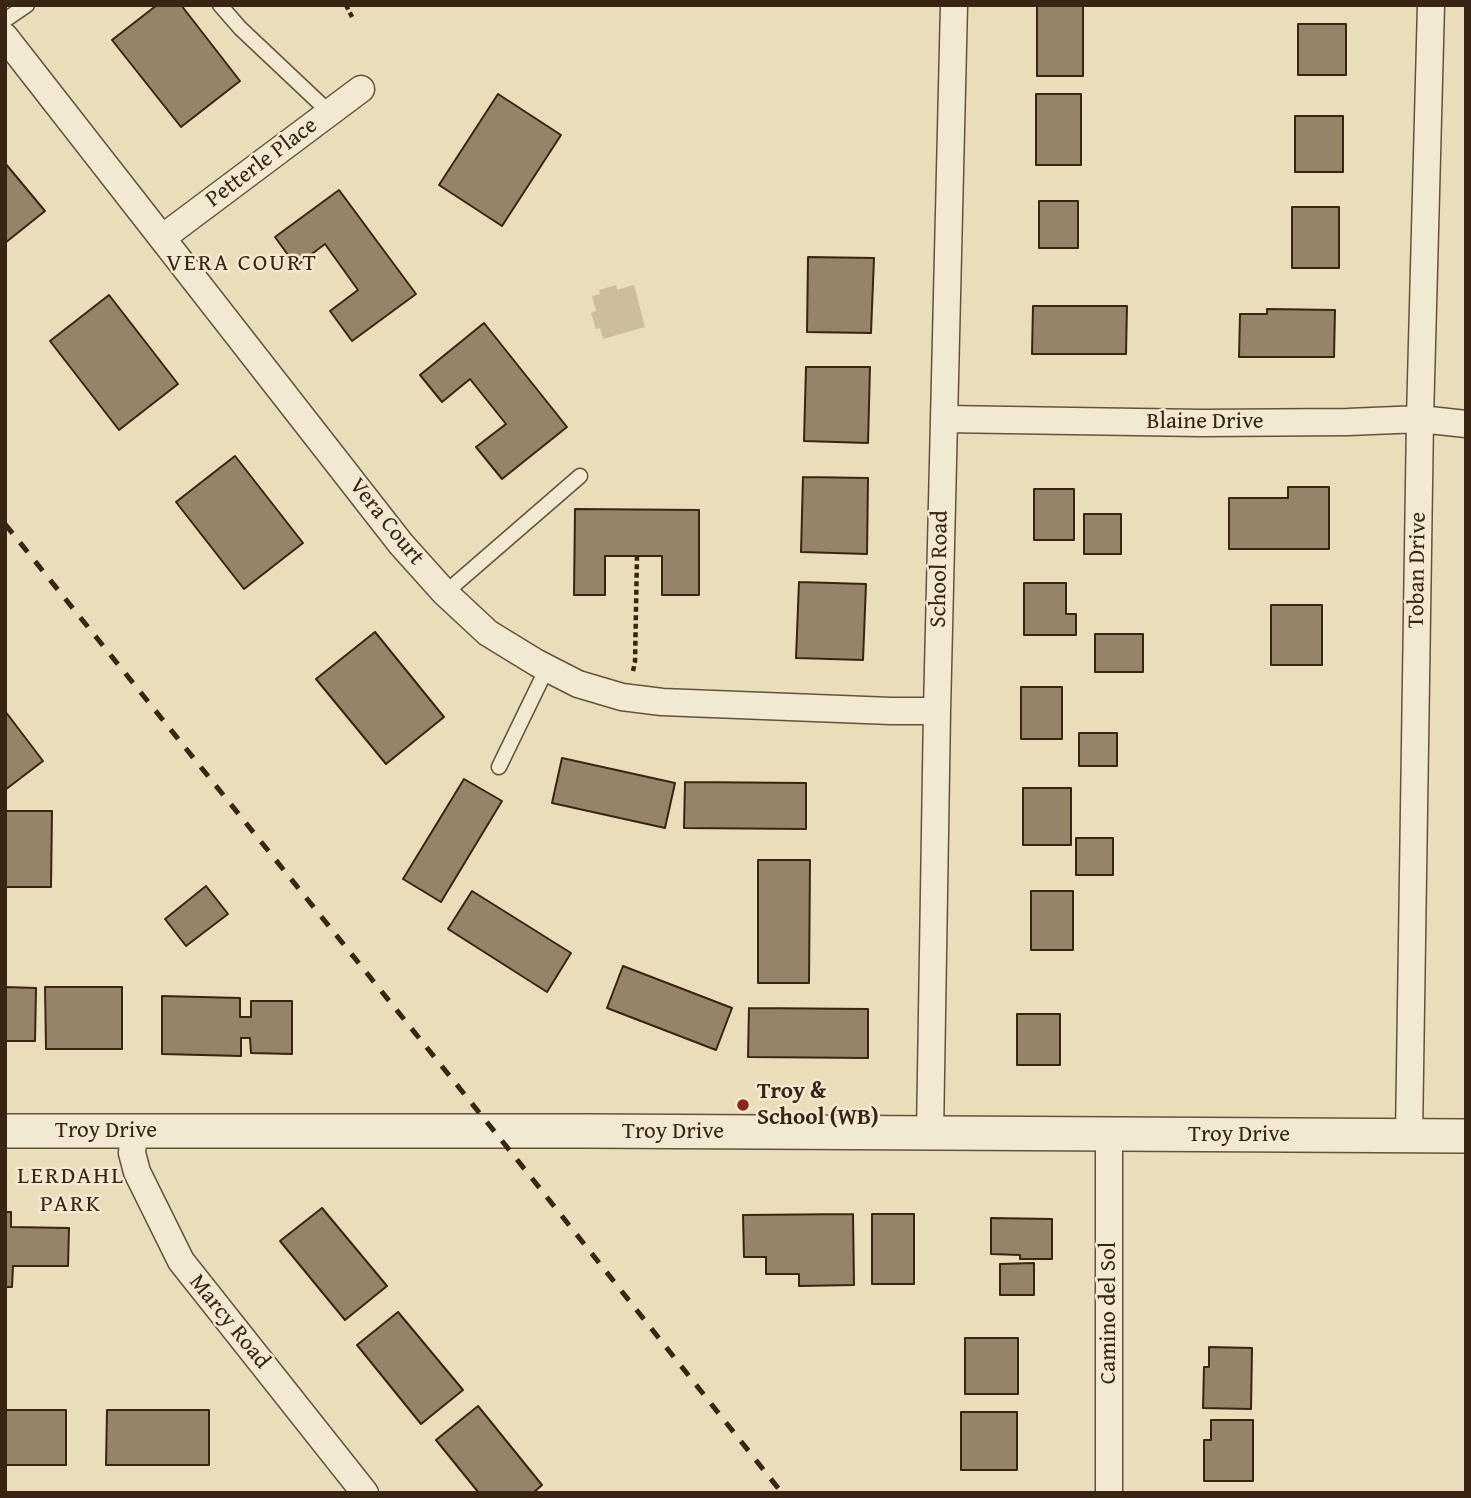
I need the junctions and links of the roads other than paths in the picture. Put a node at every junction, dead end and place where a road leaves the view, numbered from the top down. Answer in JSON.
{"nodes":[{"id":1,"x":27,"y":5,"type":"edge"},
{"id":2,"x":220,"y":5,"type":"edge"},
{"id":3,"x":954,"y":5,"type":"edge"},
{"id":4,"x":1431,"y":5,"type":"edge"},
{"id":5,"x":5,"y":20,"type":"edge"},
{"id":6,"x":5,"y":37,"type":"edge"},
{"id":7,"x":361,"y":89,"type":"dead end"},
{"id":8,"x":329,"y":112,"type":"junction"},
{"id":9,"x":162,"y":238,"type":"junction"},
{"id":10,"x":944,"y":419,"type":"junction"},
{"id":11,"x":1420,"y":419,"type":"junction"},
{"id":12,"x":1466,"y":424,"type":"edge"},
{"id":13,"x":580,"y":476,"type":"dead end"},
{"id":14,"x":445,"y":593,"type":"junction"},
{"id":15,"x":547,"y":668,"type":"junction"},
{"id":16,"x":937,"y":711,"type":"junction"},
{"id":17,"x":499,"y":766,"type":"dead end"},
{"id":18,"x":5,"y":1131,"type":"edge"},
{"id":19,"x":134,"y":1131,"type":"junction"},
{"id":20,"x":930,"y":1134,"type":"junction"},
{"id":21,"x":1110,"y":1134,"type":"junction"},
{"id":22,"x":1409,"y":1136,"type":"junction"},
{"id":23,"x":1466,"y":1136,"type":"edge"},
{"id":24,"x":365,"y":1493,"type":"edge"},
{"id":25,"x":1110,"y":1493,"type":"edge"}],
"edges":[{"from":1,"to":5,"type":"lane"},
{"from":2,"to":8,"type":"lane"},
{"from":3,"to":10,"type":"street","name":"School Road"},
{"from":4,"to":11,"type":"street","name":"Toban Drive"},
{"from":6,"to":9,"type":"street","name":"Vera Court"},
{"from":7,"to":8,"type":"street","name":"Petterle Place"},
{"from":8,"to":9,"type":"street","name":"Petterle Place"},
{"from":9,"to":14,"type":"street","name":"Vera Court"},
{"from":10,"to":11,"type":"street","name":"Blaine Drive"},
{"from":10,"to":16,"type":"street","name":"School Road"},
{"from":11,"to":12,"type":"street","name":"Blaine Drive"},
{"from":11,"to":22,"type":"street","name":"Toban Drive"},
{"from":13,"to":14,"type":"lane"},
{"from":14,"to":15,"type":"street","name":"Vera Court"},
{"from":15,"to":16,"type":"street","name":"Vera Court"},
{"from":15,"to":17,"type":"lane"},
{"from":16,"to":20,"type":"street","name":"School Road"},
{"from":18,"to":19,"type":"street","name":"Troy Drive"},
{"from":19,"to":20,"type":"street","name":"Troy Drive"},
{"from":19,"to":24,"type":"street","name":"Marcy Road"},
{"from":20,"to":21,"type":"street","name":"Troy Drive"},
{"from":21,"to":22,"type":"street","name":"Troy Drive"},
{"from":21,"to":25,"type":"street","name":"Camino del Sol"},
{"from":22,"to":23,"type":"street","name":"Troy Drive"}]}
